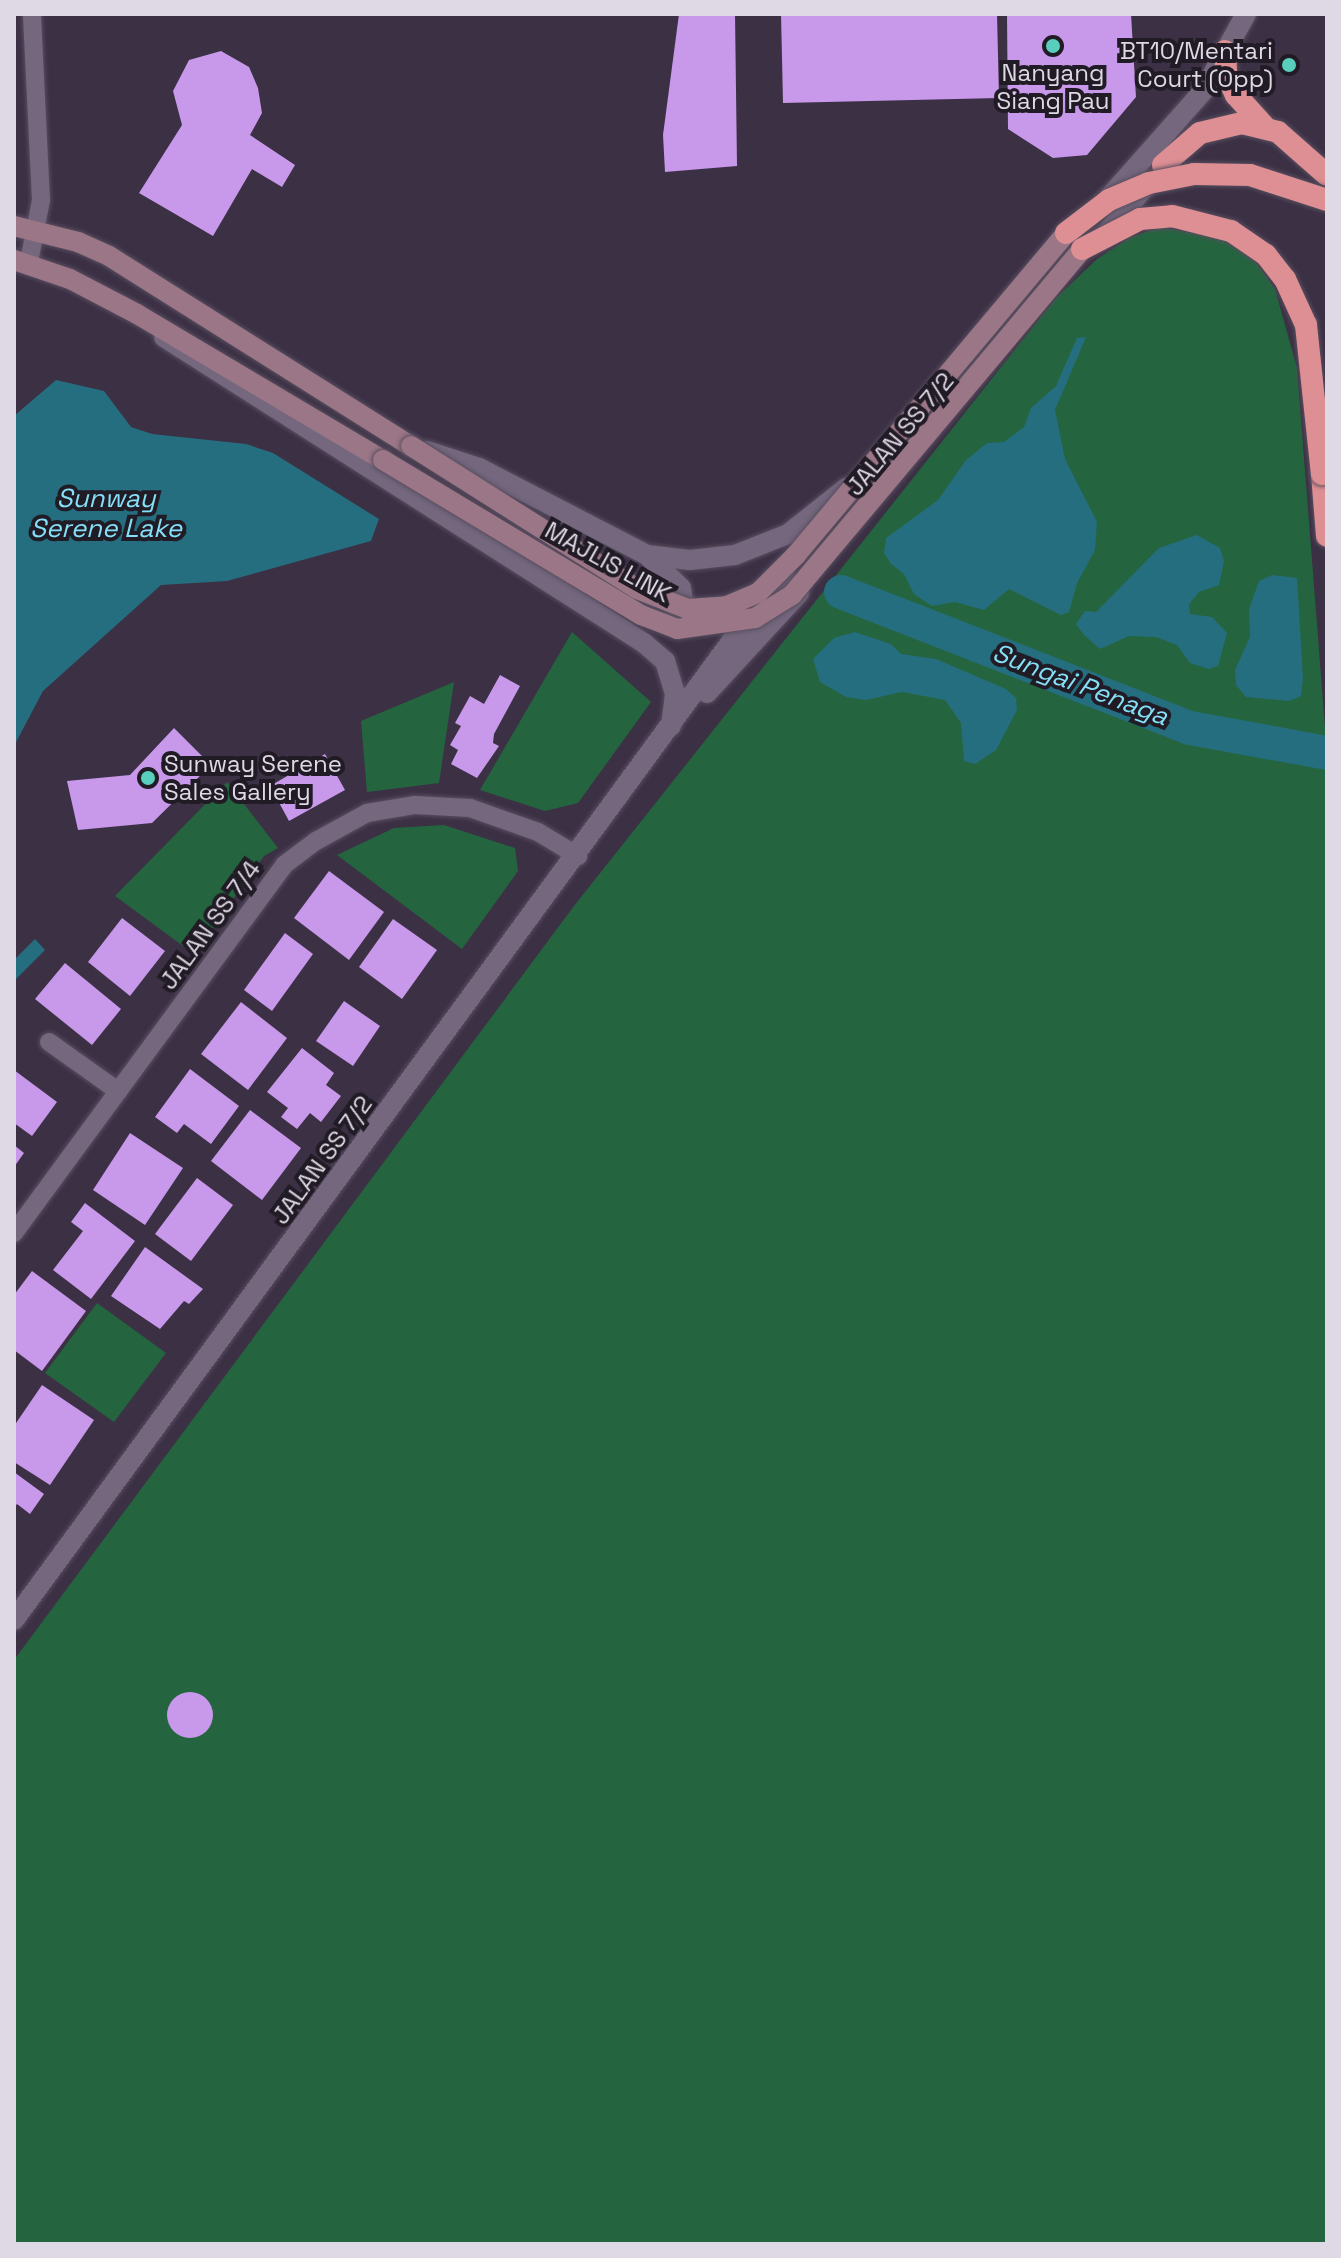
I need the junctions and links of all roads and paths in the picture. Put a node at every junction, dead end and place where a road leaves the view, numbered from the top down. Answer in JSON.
{"nodes":[{"id":1,"x":32,"y":14,"type":"edge"},
{"id":2,"x":1246,"y":14,"type":"edge"},
{"id":3,"x":1225,"y":51,"type":"junction"},
{"id":4,"x":1265,"y":127,"type":"junction"},
{"id":5,"x":1163,"y":165,"type":"joint"},
{"id":6,"x":1327,"y":175,"type":"edge"},
{"id":7,"x":1327,"y":200,"type":"edge"},
{"id":8,"x":24,"y":227,"type":"edge"},
{"id":9,"x":1074,"y":241,"type":"junction"},
{"id":10,"x":21,"y":261,"type":"edge"},
{"id":11,"x":137,"y":314,"type":"junction"},
{"id":12,"x":411,"y":446,"type":"junction"},
{"id":13,"x":882,"y":459,"type":"junction"},
{"id":14,"x":1327,"y":536,"type":"edge"},
{"id":15,"x":647,"y":555,"type":"junction"},
{"id":16,"x":586,"y":605,"type":"junction"},
{"id":17,"x":670,"y":730,"type":"junction"},
{"id":18,"x":578,"y":856,"type":"junction"},
{"id":19,"x":49,"y":1042,"type":"dead end"},
{"id":20,"x":118,"y":1091,"type":"junction"},
{"id":21,"x":14,"y":1232,"type":"edge"},
{"id":22,"x":14,"y":1620,"type":"edge"}],
"edges":[{"from":1,"to":8,"type":"street"},
{"from":2,"to":3,"type":"street","name":"JALAN SS 7/2"},
{"from":3,"to":4,"type":"highway"},
{"from":3,"to":13,"type":"street","name":"JALAN SS 7/2"},
{"from":4,"to":5,"type":"highway"},
{"from":4,"to":6,"type":"highway"},
{"from":5,"to":17,"type":"street","name":"JALAN SS 7/2"},
{"from":7,"to":9,"type":"highway","bridge":true},
{"from":8,"to":10,"type":"street"},
{"from":8,"to":12,"type":"main road","name":"MAJLIS LINK"},
{"from":9,"to":11,"type":"main road","name":"MAJLIS LINK","bridge":true},
{"from":9,"to":12,"type":"main road","name":"MAJLIS LINK","bridge":true},
{"from":9,"to":14,"type":"highway","bridge":true},
{"from":10,"to":11,"type":"main road","name":"MAJLIS LINK"},
{"from":11,"to":16,"type":"street"},
{"from":12,"to":15,"type":"street"},
{"from":13,"to":15,"type":"street"},
{"from":13,"to":17,"type":"street","name":"JALAN SS 7/2"},
{"from":15,"to":16,"type":"street"},
{"from":16,"to":17,"type":"street"},
{"from":17,"to":18,"type":"street","name":"JALAN SS 7/2"},
{"from":18,"to":20,"type":"street","name":"JALAN SS 7/4"},
{"from":18,"to":22,"type":"street","name":"JALAN SS 7/2"},
{"from":19,"to":20,"type":"street"},
{"from":20,"to":21,"type":"street","name":"JALAN SS 7/4"}]}
